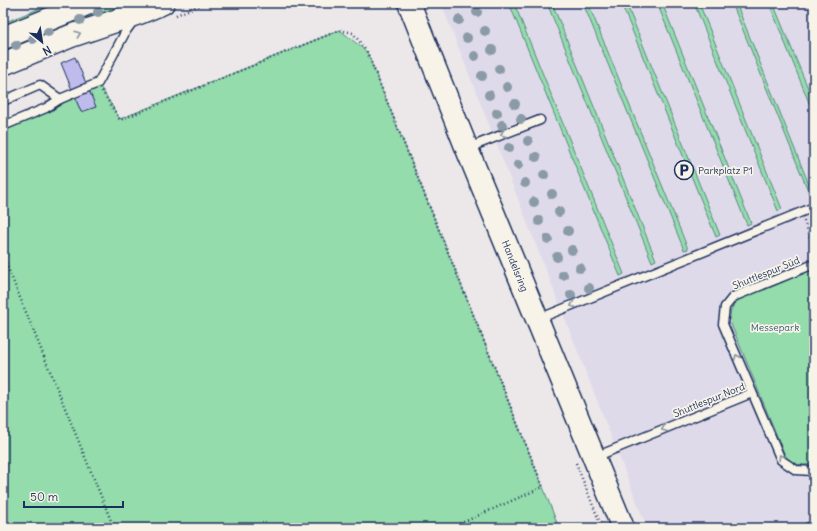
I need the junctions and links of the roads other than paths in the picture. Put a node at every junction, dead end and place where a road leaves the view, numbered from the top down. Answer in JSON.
{"nodes":[{"id":1,"x":89,"y":3,"type":"edge"},
{"id":2,"x":163,"y":3,"type":"edge"},
{"id":3,"x":408,"y":3,"type":"edge"},
{"id":4,"x":139,"y":13,"type":"junction"},
{"id":5,"x":3,"y":38,"type":"edge"},
{"id":6,"x":3,"y":64,"type":"edge"},
{"id":7,"x":60,"y":100,"type":"junction"},
{"id":8,"x":3,"y":101,"type":"edge"},
{"id":9,"x":540,"y":120,"type":"dead end"},
{"id":10,"x":3,"y":126,"type":"edge"},
{"id":11,"x":467,"y":149,"type":"junction"},
{"id":12,"x":814,"y":207,"type":"edge"},
{"id":13,"x":814,"y":264,"type":"edge"},
{"id":14,"x":536,"y":319,"type":"junction"},
{"id":15,"x":752,"y":393,"type":"junction"},
{"id":16,"x":595,"y":457,"type":"junction"},
{"id":17,"x":814,"y":470,"type":"edge"},
{"id":18,"x":814,"y":525,"type":"edge"},
{"id":19,"x":623,"y":528,"type":"edge"},
{"id":20,"x":808,"y":528,"type":"edge"}],
"edges":[{"from":1,"to":5,"type":"main road"},
{"from":2,"to":4,"type":"main road"},
{"from":3,"to":11,"type":"main road","name":"Handelsring"},
{"from":6,"to":4,"type":"main road","one_way":true},
{"from":4,"to":7,"type":"lane"},
{"from":7,"to":8,"type":"lane"},
{"from":7,"to":10,"type":"lane"},
{"from":9,"to":11,"type":"lane","one_way":true},
{"from":11,"to":14,"type":"main road","name":"Handelsring"},
{"from":12,"to":14,"type":"lane","one_way":true},
{"from":15,"to":13,"type":"lane","name":"Shuttlespur Süd","one_way":true},
{"from":14,"to":16,"type":"main road","name":"Handelsring"},
{"from":15,"to":16,"type":"lane","name":"Shuttlespur Nord","one_way":true},
{"from":17,"to":15,"type":"lane","name":"Shuttlespur Nord","one_way":true},
{"from":16,"to":19,"type":"main road","name":"Handelsring"},
{"from":18,"to":20,"type":"lane"}]}
